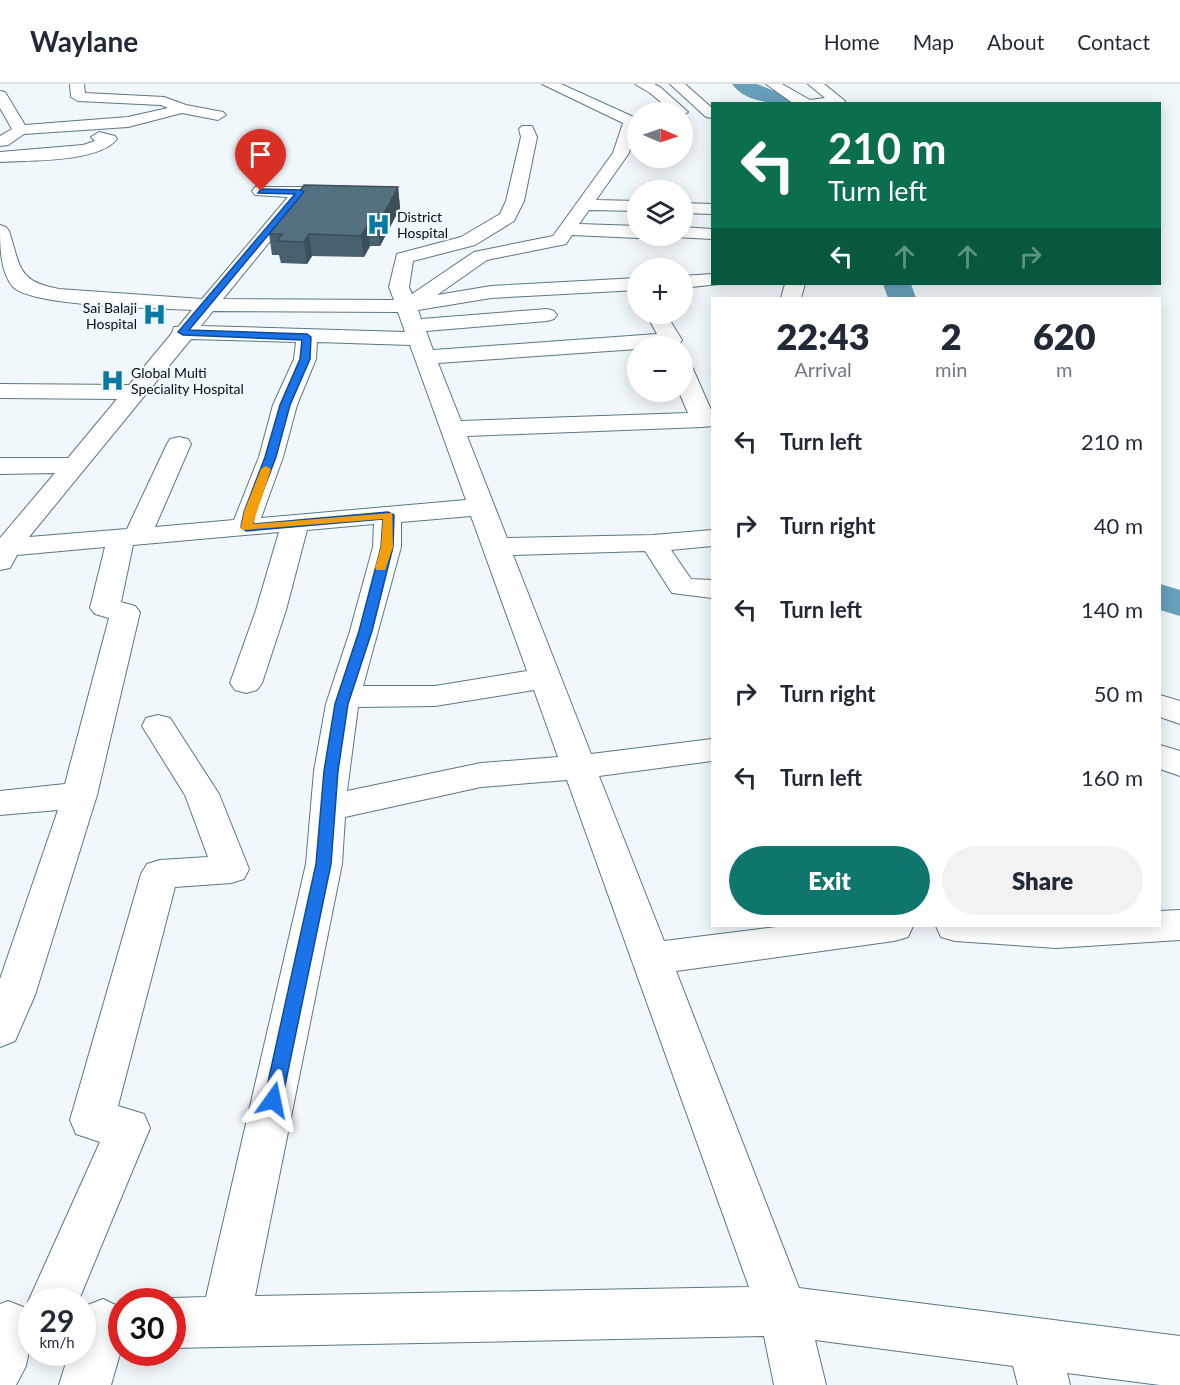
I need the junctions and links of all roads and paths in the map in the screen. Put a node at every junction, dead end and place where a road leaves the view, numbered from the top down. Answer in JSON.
{"nodes":[{"id":1,"x":140,"y":84,"type":"edge"},
{"id":2,"x":549,"y":84,"type":"edge"},
{"id":3,"x":642,"y":84,"type":"edge"},
{"id":4,"x":677,"y":84,"type":"edge"},
{"id":5,"x":773,"y":84,"type":"edge"},
{"id":6,"x":815,"y":84,"type":"edge"},
{"id":7,"x":77,"y":85,"type":"edge"},
{"id":8,"x":0,"y":95,"type":"edge"},
{"id":9,"x":668,"y":102,"type":"edge"},
{"id":10,"x":803,"y":102,"type":"edge"},
{"id":11,"x":830,"y":102,"type":"edge"},
{"id":12,"x":182,"y":109,"type":"junction"},
{"id":13,"x":711,"y":112,"type":"edge"},
{"id":14,"x":711,"y":113,"type":"edge"},
{"id":15,"x":693,"y":114,"type":"edge"},
{"id":16,"x":218,"y":115,"type":"dead end"},
{"id":17,"x":627,"y":118,"type":"edge"},
{"id":18,"x":128,"y":122,"type":"junction"},
{"id":19,"x":527,"y":129,"type":"dead end"},
{"id":20,"x":20,"y":130,"type":"junction"},
{"id":21,"x":627,"y":138,"type":"edge"},
{"id":22,"x":1,"y":147,"type":"edge"},
{"id":23,"x":261,"y":191,"type":"dead end"},
{"id":24,"x":584,"y":204,"type":"junction"},
{"id":25,"x":627,"y":206,"type":"edge"},
{"id":26,"x":693,"y":208,"type":"edge"},
{"id":27,"x":711,"y":209,"type":"edge"},
{"id":28,"x":567,"y":229,"type":"junction"},
{"id":29,"x":627,"y":232,"type":"edge"},
{"id":30,"x":693,"y":233,"type":"edge"},
{"id":31,"x":711,"y":234,"type":"edge"},
{"id":32,"x":2,"y":239,"type":"edge"},
{"id":33,"x":711,"y":280,"type":"edge"},
{"id":34,"x":693,"y":281,"type":"edge"},
{"id":35,"x":627,"y":285,"type":"edge"},
{"id":36,"x":205,"y":305,"type":"junction"},
{"id":37,"x":547,"y":315,"type":"dead end"},
{"id":38,"x":416,"y":332,"type":"junction"},
{"id":39,"x":177,"y":339,"type":"junction"},
{"id":40,"x":627,"y":341,"type":"edge"},
{"id":41,"x":305,"y":354,"type":"junction"},
{"id":42,"x":245,"y":355,"type":"dead end"},
{"id":43,"x":0,"y":391,"type":"edge"},
{"id":44,"x":693,"y":391,"type":"edge"},
{"id":45,"x":133,"y":392,"type":"junction"},
{"id":46,"x":707,"y":419,"type":"edge"},
{"id":47,"x":452,"y":429,"type":"junction"},
{"id":48,"x":179,"y":444,"type":"dead end"},
{"id":49,"x":74,"y":465,"type":"junction"},
{"id":50,"x":0,"y":466,"type":"edge"},
{"id":51,"x":482,"y":507,"type":"junction"},
{"id":52,"x":388,"y":515,"type":"junction"},
{"id":53,"x":295,"y":523,"type":"junction"},
{"id":54,"x":246,"y":527,"type":"junction"},
{"id":55,"x":129,"y":537,"type":"junction"},
{"id":56,"x":711,"y":538,"type":"edge"},
{"id":57,"x":652,"y":543,"type":"junction"},
{"id":58,"x":496,"y":547,"type":"junction"},
{"id":59,"x":2,"y":553,"type":"edge"},
{"id":60,"x":711,"y":589,"type":"edge"},
{"id":61,"x":546,"y":678,"type":"junction"},
{"id":62,"x":246,"y":683,"type":"dead end"},
{"id":63,"x":344,"y":697,"type":"junction"},
{"id":64,"x":1161,"y":705,"type":"edge"},
{"id":65,"x":1180,"y":713,"type":"edge"},
{"id":66,"x":158,"y":726,"type":"dead end"},
{"id":67,"x":711,"y":750,"type":"edge"},
{"id":68,"x":1161,"y":756,"type":"edge"},
{"id":69,"x":1180,"y":764,"type":"edge"},
{"id":70,"x":579,"y":767,"type":"junction"},
{"id":71,"x":80,"y":795,"type":"junction"},
{"id":72,"x":0,"y":803,"type":"edge"},
{"id":73,"x":328,"y":809,"type":"junction"},
{"id":74,"x":1180,"y":925,"type":"edge"},
{"id":75,"x":1161,"y":926,"type":"edge"},
{"id":76,"x":887,"y":927,"type":"edge"},
{"id":77,"x":969,"y":927,"type":"edge"},
{"id":78,"x":1119,"y":927,"type":"edge"},
{"id":79,"x":1089,"y":928,"type":"edge"},
{"id":80,"x":651,"y":959,"type":"junction"},
{"id":81,"x":0,"y":1029,"type":"edge"},
{"id":82,"x":58,"y":1288,"type":"edge"},
{"id":83,"x":783,"y":1311,"type":"junction"},
{"id":84,"x":225,"y":1322,"type":"junction"},
{"id":85,"x":186,"y":1323,"type":"edge"},
{"id":86,"x":102,"y":1324,"type":"edge"},
{"id":87,"x":1180,"y":1362,"type":"edge"},
{"id":88,"x":1039,"y":1364,"type":"edge"},
{"id":89,"x":85,"y":1385,"type":"edge"},
{"id":90,"x":800,"y":1385,"type":"edge"}],
"edges":[{"from":1,"to":7,"type":"street"},
{"from":2,"to":17,"type":"street"},
{"from":3,"to":9,"type":"street"},
{"from":4,"to":13,"type":"street"},
{"from":5,"to":10,"type":"street"},
{"from":6,"to":11,"type":"street"},
{"from":7,"to":12,"type":"street"},
{"from":8,"to":20,"type":"street"},
{"from":12,"to":16,"type":"street"},
{"from":12,"to":18,"type":"street"},
{"from":14,"to":15,"type":"street"},
{"from":18,"to":20,"type":"street"},
{"from":18,"to":22,"type":"street"},
{"from":19,"to":38,"type":"street"},
{"from":20,"to":22,"type":"street"},
{"from":21,"to":24,"type":"street"},
{"from":23,"to":36,"type":"street"},
{"from":24,"to":25,"type":"street"},
{"from":24,"to":28,"type":"street"},
{"from":26,"to":27,"type":"street"},
{"from":28,"to":29,"type":"street"},
{"from":28,"to":38,"type":"street"},
{"from":30,"to":31,"type":"street"},
{"from":32,"to":36,"type":"street"},
{"from":33,"to":34,"type":"street"},
{"from":35,"to":38,"type":"street"},
{"from":36,"to":38,"type":"street"},
{"from":36,"to":39,"type":"street"},
{"from":37,"to":38,"type":"street"},
{"from":38,"to":40,"type":"street"},
{"from":38,"to":41,"type":"street"},
{"from":38,"to":47,"type":"street"},
{"from":39,"to":41,"type":"street"},
{"from":39,"to":42,"type":"street"},
{"from":39,"to":45,"type":"street"},
{"from":41,"to":54,"type":"street"},
{"from":43,"to":45,"type":"street"},
{"from":44,"to":46,"type":"street"},
{"from":45,"to":49,"type":"street"},
{"from":46,"to":47,"type":"street"},
{"from":47,"to":51,"type":"street"},
{"from":48,"to":55,"type":"street"},
{"from":49,"to":50,"type":"street"},
{"from":49,"to":59,"type":"street"},
{"from":51,"to":52,"type":"street"},
{"from":51,"to":58,"type":"street"},
{"from":52,"to":53,"type":"street"},
{"from":52,"to":63,"type":"street"},
{"from":53,"to":54,"type":"street"},
{"from":53,"to":62,"type":"street"},
{"from":54,"to":55,"type":"street"},
{"from":55,"to":59,"type":"street"},
{"from":55,"to":71,"type":"street"},
{"from":56,"to":57,"type":"street"},
{"from":57,"to":58,"type":"street"},
{"from":57,"to":60,"type":"street"},
{"from":58,"to":61,"type":"street"},
{"from":61,"to":63,"type":"street"},
{"from":61,"to":70,"type":"street"},
{"from":63,"to":73,"type":"street"},
{"from":64,"to":65,"type":"street"},
{"from":66,"to":82,"type":"street"},
{"from":67,"to":70,"type":"street"},
{"from":68,"to":69,"type":"street"},
{"from":70,"to":73,"type":"street"},
{"from":70,"to":80,"type":"street"},
{"from":71,"to":72,"type":"street"},
{"from":71,"to":81,"type":"street"},
{"from":73,"to":84,"type":"street"},
{"from":74,"to":75,"type":"street"},
{"from":76,"to":80,"type":"street"},
{"from":77,"to":79,"type":"street"},
{"from":78,"to":79,"type":"street"},
{"from":80,"to":83,"type":"street"},
{"from":83,"to":84,"type":"street"},
{"from":83,"to":88,"type":"street"},
{"from":83,"to":90,"type":"street"},
{"from":84,"to":85,"type":"street"},
{"from":86,"to":89,"type":"street"},
{"from":87,"to":88,"type":"street"}]}
